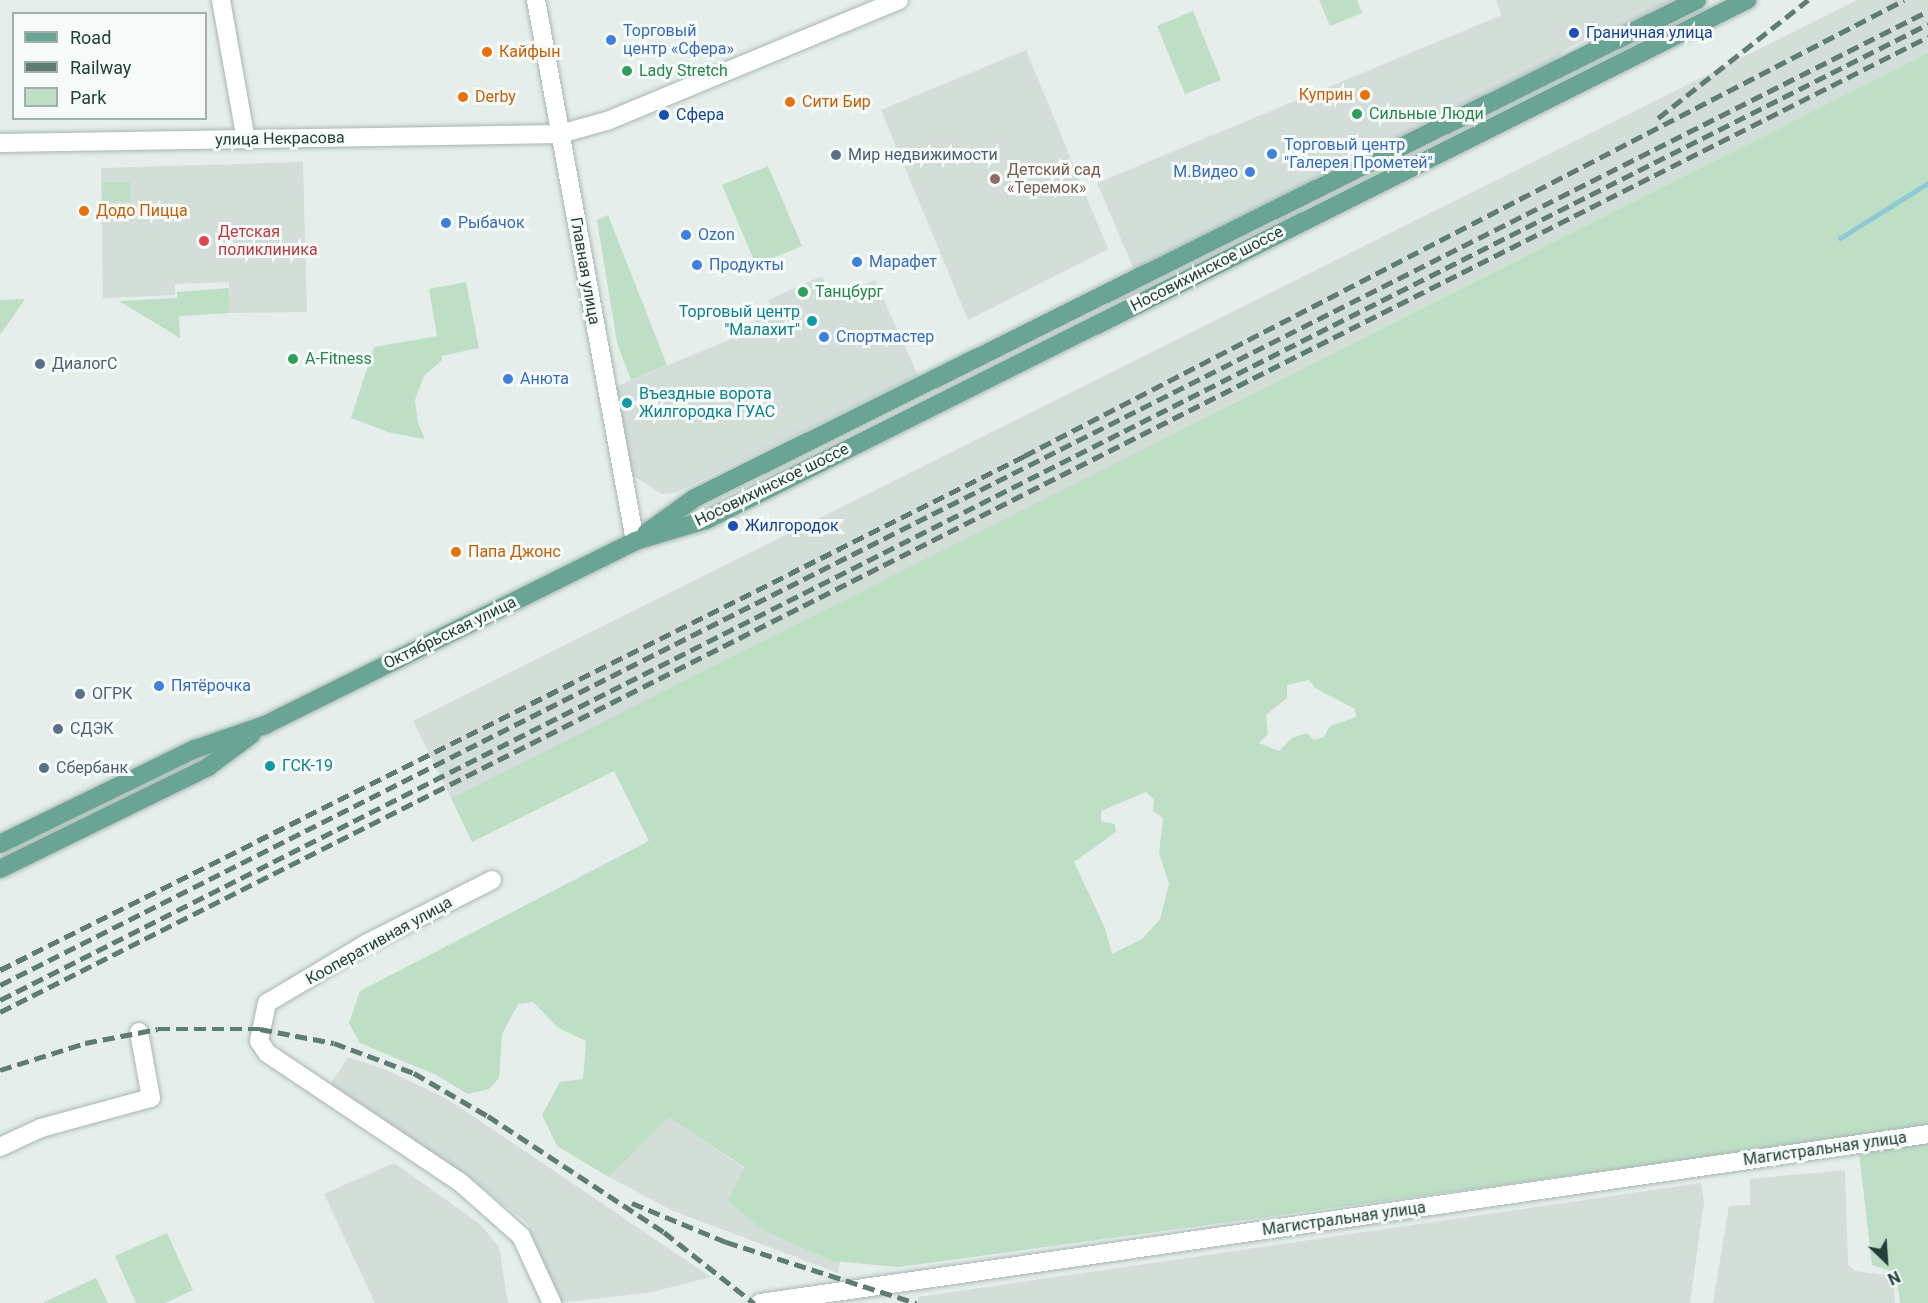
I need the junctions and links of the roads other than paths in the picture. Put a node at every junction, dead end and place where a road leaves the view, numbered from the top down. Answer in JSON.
{"nodes":[{"id":1,"x":221,"y":0,"type":"edge"},
{"id":2,"x":536,"y":0,"type":"edge"},
{"id":3,"x":899,"y":0,"type":"edge"},
{"id":4,"x":1697,"y":0,"type":"edge"},
{"id":5,"x":1747,"y":0,"type":"edge"},
{"id":6,"x":1706,"y":21,"type":"junction"},
{"id":7,"x":560,"y":134,"type":"junction"},
{"id":8,"x":246,"y":140,"type":"junction"},
{"id":9,"x":0,"y":143,"type":"edge"},
{"id":10,"x":635,"y":541,"type":"junction"},
{"id":11,"x":265,"y":725,"type":"junction"},
{"id":12,"x":0,"y":844,"type":"edge"},
{"id":13,"x":0,"y":869,"type":"edge"},
{"id":14,"x":492,"y":880,"type":"dead end"},
{"id":15,"x":139,"y":1032,"type":"dead end"},
{"id":16,"x":1928,"y":1134,"type":"edge"},
{"id":17,"x":0,"y":1147,"type":"edge"},
{"id":18,"x":552,"y":1303,"type":"edge"},
{"id":19,"x":760,"y":1303,"type":"edge"}],
"edges":[{"from":1,"to":8,"type":"street"},
{"from":2,"to":7,"type":"street","name":"Главная улица"},
{"from":3,"to":7,"type":"street","name":"улица Некрасова"},
{"from":4,"to":6,"type":"street"},
{"from":4,"to":10,"type":"main road","name":"Носовихинское шоссе"},
{"from":5,"to":6,"type":"main road","name":"Носовихинское шоссе"},
{"from":6,"to":10,"type":"main road","name":"Носовихинское шоссе"},
{"from":7,"to":8,"type":"street","name":"улица Некрасова"},
{"from":7,"to":10,"type":"street","name":"Главная улица"},
{"from":8,"to":9,"type":"street","name":"улица Некрасова"},
{"from":10,"to":11,"type":"main road","name":"Октябрьская улица"},
{"from":11,"to":12,"type":"main road","name":"Октябрьская улица"},
{"from":11,"to":13,"type":"main road","name":"Октябрьская улица"},
{"from":14,"to":18,"type":"street","name":"Кооперативная улица"},
{"from":15,"to":17,"type":"street"},
{"from":16,"to":19,"type":"street","name":"Магистральная улица"}]}
